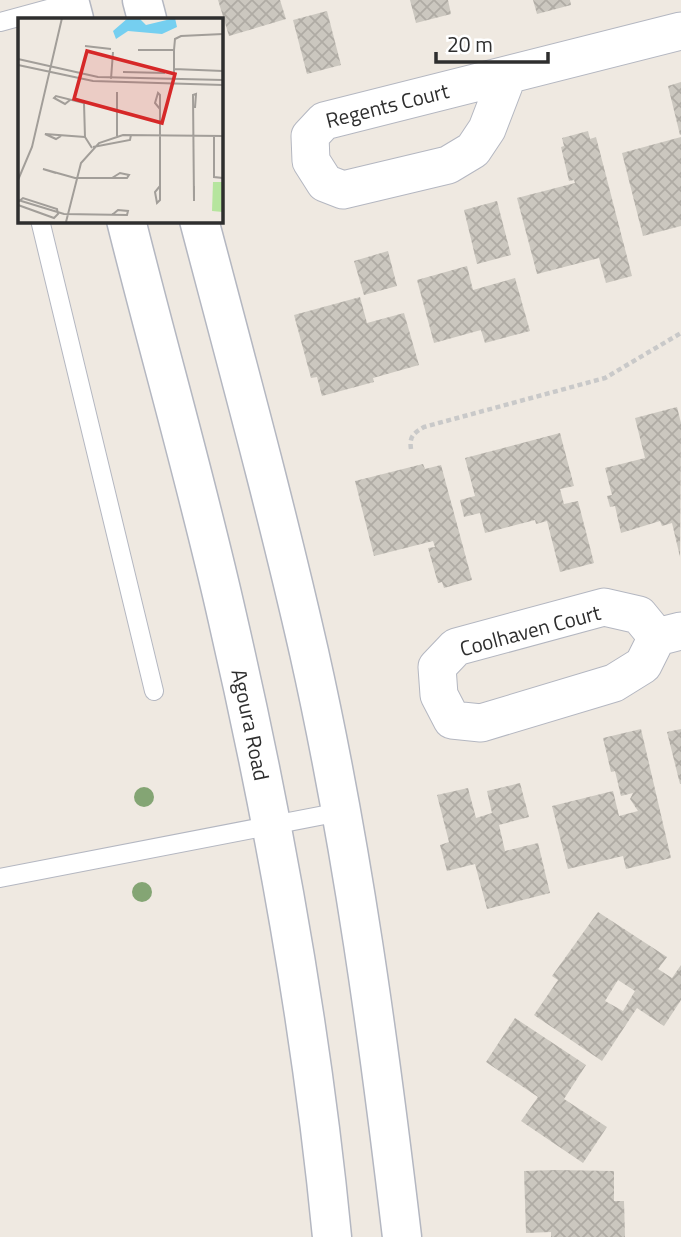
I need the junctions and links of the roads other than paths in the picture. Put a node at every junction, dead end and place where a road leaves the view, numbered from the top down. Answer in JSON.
{"nodes":[{"id":1,"x":142,"y":0,"type":"edge"},
{"id":2,"x":74,"y":6,"type":"edge"},
{"id":3,"x":18,"y":18,"type":"edge"},
{"id":4,"x":18,"y":18,"type":"edge"},
{"id":5,"x":147,"y":18,"type":"edge"},
{"id":6,"x":0,"y":22,"type":"edge"},
{"id":7,"x":681,"y":31,"type":"edge"},
{"id":8,"x":507,"y":77,"type":"junction"},
{"id":9,"x":40,"y":222,"type":"edge"},
{"id":10,"x":126,"y":222,"type":"edge"},
{"id":11,"x":201,"y":222,"type":"edge"},
{"id":12,"x":669,"y":634,"type":"edge"},
{"id":13,"x":154,"y":691,"type":"dead end"},
{"id":14,"x":340,"y":812,"type":"junction"},
{"id":15,"x":271,"y":825,"type":"junction"},
{"id":16,"x":0,"y":878,"type":"edge"},
{"id":17,"x":332,"y":1237,"type":"edge"},
{"id":18,"x":402,"y":1237,"type":"edge"}],
"edges":[{"from":1,"to":5,"type":"main road"},
{"from":2,"to":3,"type":"lane"},
{"from":4,"to":6,"type":"lane"},
{"from":7,"to":8,"type":"street","name":"Regents Court"},
{"from":8,"to":8,"type":"street","name":"Regents Court"},
{"from":9,"to":13,"type":"lane"},
{"from":10,"to":15,"type":"main road","name":"Agoura Road"},
{"from":11,"to":14,"type":"main road"},
{"from":12,"to":12,"type":"street","name":"Coolhaven Court"},
{"from":14,"to":15,"type":"lane"},
{"from":14,"to":18,"type":"main road"},
{"from":15,"to":16,"type":"lane"},
{"from":15,"to":17,"type":"main road","name":"Agoura Road"}]}
